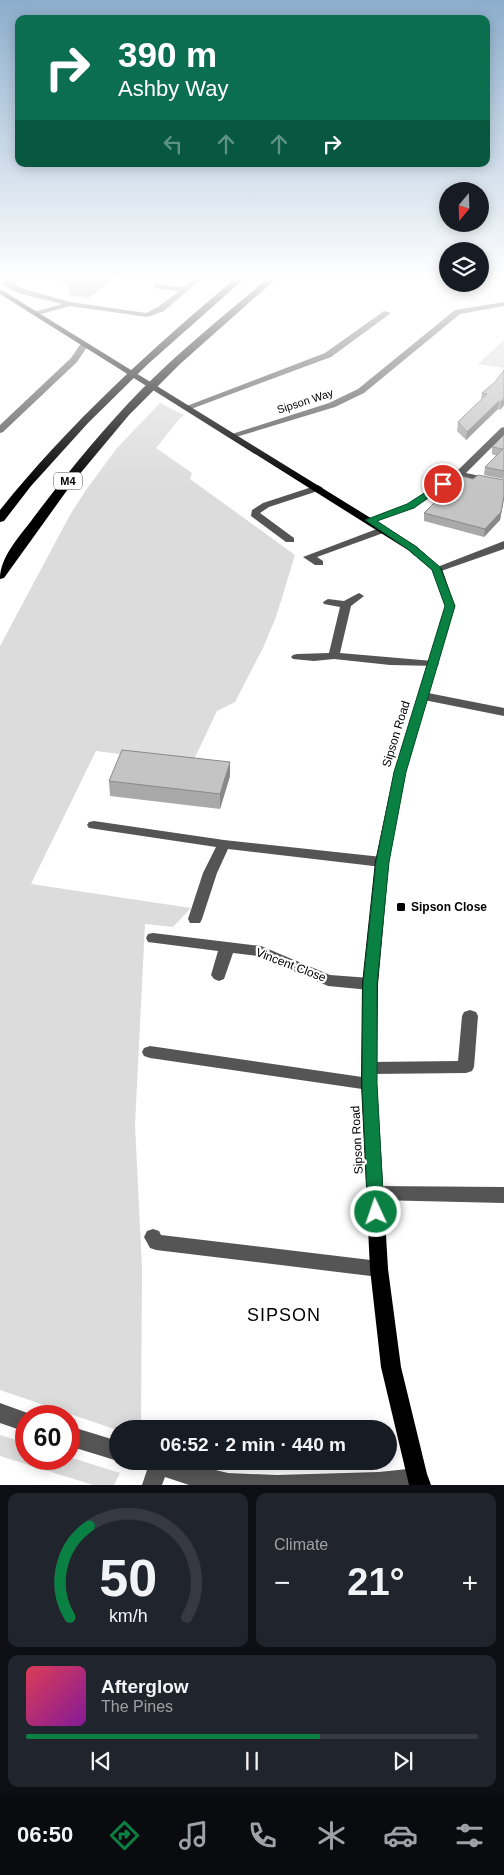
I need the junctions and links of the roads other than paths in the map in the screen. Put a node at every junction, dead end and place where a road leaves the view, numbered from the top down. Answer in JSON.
{"nodes":[{"id":1,"x":83,"y":347,"type":"edge"},
{"id":2,"x":90,"y":347,"type":"edge"},
{"id":3,"x":161,"y":347,"type":"edge"},
{"id":4,"x":194,"y":347,"type":"edge"},
{"id":5,"x":339,"y":347,"type":"edge"},
{"id":6,"x":415,"y":347,"type":"edge"},
{"id":7,"x":188,"y":407,"type":"junction"},
{"id":8,"x":0,"y":430,"type":"edge"},
{"id":9,"x":504,"y":430,"type":"edge"},
{"id":10,"x":233,"y":435,"type":"junction"},
{"id":11,"x":459,"y":474,"type":"junction"},
{"id":12,"x":504,"y":484,"type":"edge"},
{"id":13,"x":318,"y":488,"type":"junction"},
{"id":14,"x":0,"y":518,"type":"edge"},
{"id":15,"x":370,"y":520,"type":"junction"},
{"id":16,"x":382,"y":530,"type":"junction"},
{"id":17,"x":290,"y":540,"type":"dead end"},
{"id":18,"x":504,"y":544,"type":"edge"},
{"id":19,"x":319,"y":563,"type":"dead end"},
{"id":20,"x":437,"y":569,"type":"junction"},
{"id":21,"x":0,"y":575,"type":"edge"},
{"id":22,"x":358,"y":596,"type":"dead end"},
{"id":23,"x":328,"y":602,"type":"dead end"},
{"id":24,"x":346,"y":605,"type":"junction"},
{"id":25,"x":334,"y":656,"type":"junction"},
{"id":26,"x":297,"y":657,"type":"dead end"},
{"id":27,"x":433,"y":664,"type":"junction"},
{"id":28,"x":423,"y":696,"type":"junction"},
{"id":29,"x":504,"y":712,"type":"edge"},
{"id":30,"x":94,"y":825,"type":"dead end"},
{"id":31,"x":224,"y":844,"type":"junction"},
{"id":32,"x":382,"y":862,"type":"junction"},
{"id":33,"x":195,"y":920,"type":"dead end"},
{"id":34,"x":153,"y":938,"type":"dead end"},
{"id":35,"x":227,"y":946,"type":"junction"},
{"id":36,"x":219,"y":975,"type":"dead end"},
{"id":37,"x":370,"y":984,"type":"junction"},
{"id":38,"x":470,"y":1016,"type":"dead end"},
{"id":39,"x":150,"y":1052,"type":"dead end"},
{"id":40,"x":370,"y":1076,"type":"junction"},
{"id":41,"x":375,"y":1193,"type":"junction"},
{"id":42,"x":504,"y":1195,"type":"edge"},
{"id":43,"x":153,"y":1236,"type":"dead end"},
{"id":44,"x":379,"y":1269,"type":"junction"},
{"id":45,"x":0,"y":1413,"type":"edge"},
{"id":46,"x":15,"y":1418,"type":"edge"},
{"id":47,"x":80,"y":1439,"type":"edge"},
{"id":48,"x":109,"y":1448,"type":"edge"},
{"id":49,"x":153,"y":1470,"type":"edge"},
{"id":50,"x":174,"y":1470,"type":"edge"},
{"id":51,"x":419,"y":1481,"type":"edge"},
{"id":52,"x":152,"y":1485,"type":"edge"}],
"edges":[{"from":1,"to":8,"type":"street"},
{"from":2,"to":7,"type":"main road"},
{"from":3,"to":14,"type":"highway","number":"M4"},
{"from":4,"to":21,"type":"highway","number":"M4"},
{"from":5,"to":7,"type":"street"},
{"from":6,"to":10,"type":"street","name":"Sipson Way"},
{"from":7,"to":10,"type":"main road"},
{"from":9,"to":11,"type":"street"},
{"from":10,"to":13,"type":"main road"},
{"from":11,"to":12,"type":"street"},
{"from":11,"to":15,"type":"street"},
{"from":13,"to":15,"type":"main road"},
{"from":13,"to":17,"type":"street"},
{"from":15,"to":16,"type":"main road"},
{"from":16,"to":19,"type":"street"},
{"from":16,"to":20,"type":"main road"},
{"from":18,"to":20,"type":"street"},
{"from":20,"to":27,"type":"main road","name":"Sipson Road"},
{"from":22,"to":24,"type":"street"},
{"from":23,"to":24,"type":"street"},
{"from":24,"to":25,"type":"street"},
{"from":25,"to":26,"type":"street"},
{"from":25,"to":27,"type":"street"},
{"from":27,"to":28,"type":"main road","name":"Sipson Road"},
{"from":28,"to":29,"type":"street"},
{"from":28,"to":32,"type":"main road","name":"Sipson Road"},
{"from":30,"to":31,"type":"street"},
{"from":31,"to":32,"type":"street"},
{"from":31,"to":33,"type":"street"},
{"from":32,"to":37,"type":"main road","name":"Sipson Road"},
{"from":34,"to":35,"type":"street","name":"Vincent Close"},
{"from":35,"to":36,"type":"street"},
{"from":35,"to":37,"type":"street","name":"Vincent Close"},
{"from":37,"to":40,"type":"main road","name":"Sipson Road"},
{"from":38,"to":40,"type":"street"},
{"from":39,"to":40,"type":"street"},
{"from":40,"to":41,"type":"main road","name":"Sipson Road"},
{"from":41,"to":42,"type":"street"},
{"from":41,"to":44,"type":"main road","name":"Sipson Road"},
{"from":43,"to":44,"type":"street"},
{"from":44,"to":51,"type":"main road","name":"Sipson Road"},
{"from":45,"to":46,"type":"street"},
{"from":47,"to":48,"type":"street"},
{"from":49,"to":52,"type":"street"},
{"from":50,"to":51,"type":"street"}]}
